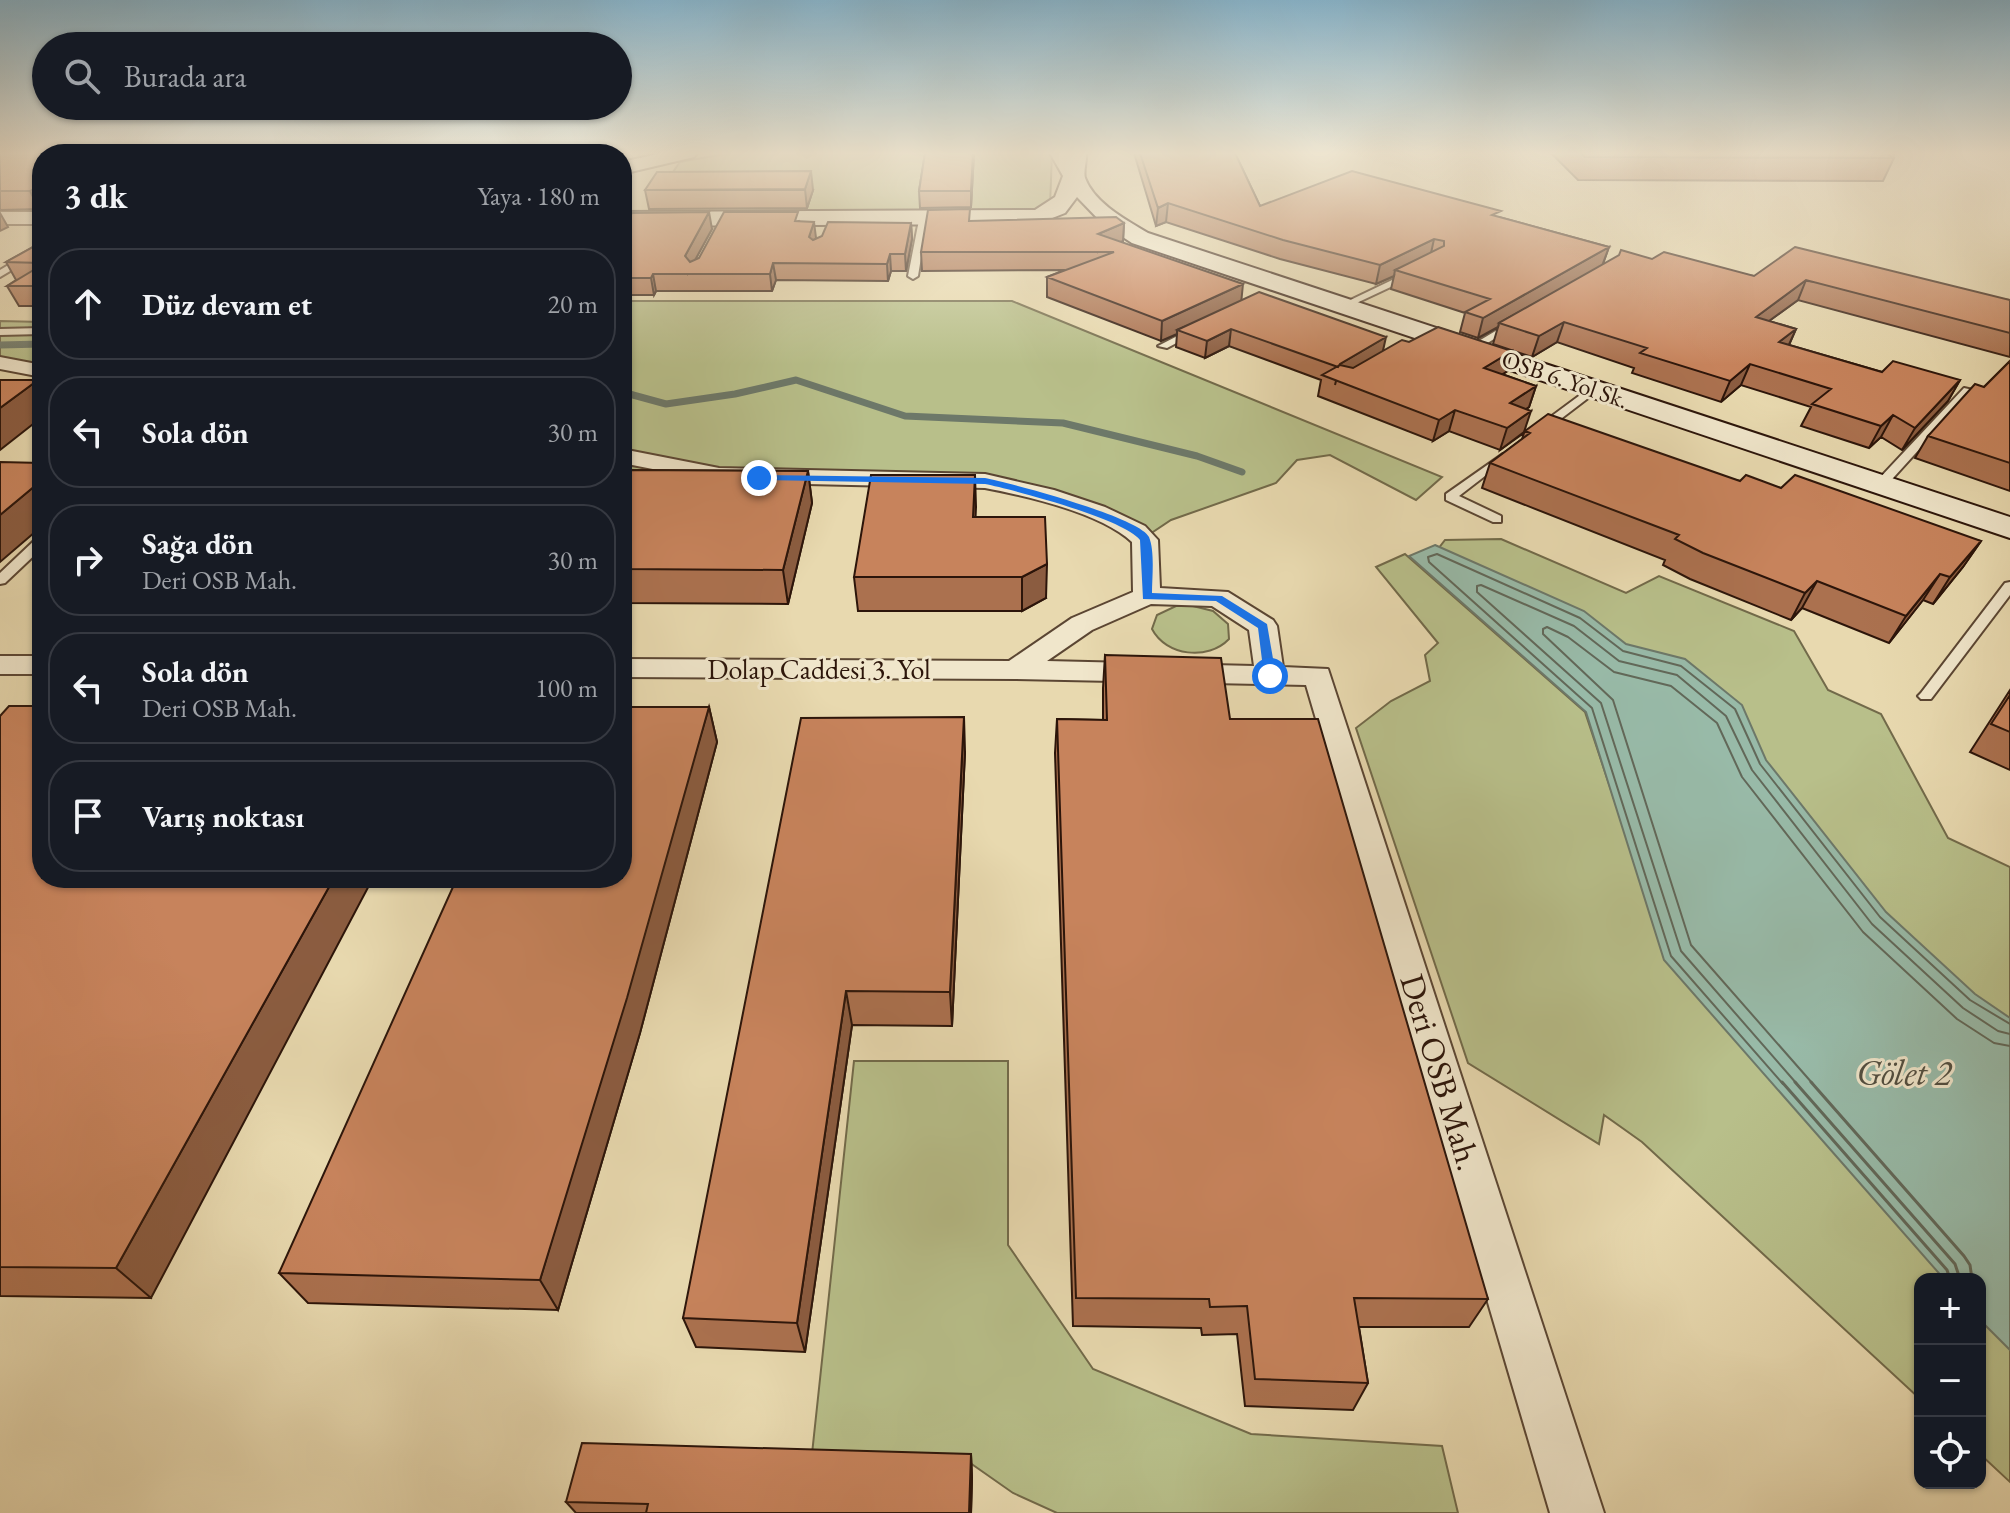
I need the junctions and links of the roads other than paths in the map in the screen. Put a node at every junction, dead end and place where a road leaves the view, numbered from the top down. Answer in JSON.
{"nodes":[{"id":1,"x":682,"y":224,"type":"edge"},
{"id":2,"x":836,"y":224,"type":"edge"},
{"id":3,"x":922,"y":224,"type":"edge"},
{"id":4,"x":1038,"y":224,"type":"edge"},
{"id":5,"x":1118,"y":224,"type":"edge"},
{"id":6,"x":1140,"y":238,"type":"junction"},
{"id":7,"x":32,"y":254,"type":"edge"},
{"id":8,"x":1422,"y":269,"type":"edge"},
{"id":9,"x":0,"y":274,"type":"edge"},
{"id":10,"x":913,"y":276,"type":"dead end"},
{"id":11,"x":1345,"y":305,"type":"junction"},
{"id":12,"x":1526,"y":316,"type":"edge"},
{"id":13,"x":1205,"y":326,"type":"edge"},
{"id":14,"x":32,"y":331,"type":"edge"},
{"id":15,"x":0,"y":332,"type":"edge"},
{"id":16,"x":1163,"y":346,"type":"edge"},
{"id":17,"x":1472,"y":348,"type":"junction"},
{"id":18,"x":0,"y":363,"type":"edge"},
{"id":19,"x":32,"y":369,"type":"edge"},
{"id":20,"x":1595,"y":389,"type":"junction"},
{"id":21,"x":1968,"y":390,"type":"edge"},
{"id":22,"x":1533,"y":435,"type":"edge"},
{"id":23,"x":1509,"y":453,"type":"edge"},
{"id":24,"x":632,"y":458,"type":"edge"},
{"id":25,"x":1880,"y":485,"type":"junction"},
{"id":26,"x":1497,"y":519,"type":"dead end"},
{"id":27,"x":2010,"y":528,"type":"edge"},
{"id":28,"x":32,"y":550,"type":"edge"},
{"id":29,"x":0,"y":580,"type":"edge"},
{"id":30,"x":2010,"y":586,"type":"edge"},
{"id":31,"x":1147,"y":596,"type":"junction"},
{"id":32,"x":0,"y":665,"type":"edge"},
{"id":33,"x":32,"y":665,"type":"edge"},
{"id":34,"x":632,"y":668,"type":"edge"},
{"id":35,"x":1015,"y":670,"type":"junction"},
{"id":36,"x":1270,"y":676,"type":"junction"},
{"id":37,"x":1926,"y":696,"type":"dead end"},
{"id":38,"x":1577,"y":1513,"type":"edge"}],
"edges":[{"from":1,"to":2,"type":"main road"},
{"from":3,"to":10,"type":"lane"},
{"from":4,"to":6,"type":"main road"},
{"from":5,"to":6,"type":"main road","name":"OSB 6. Yol Sk."},
{"from":6,"to":11,"type":"main road","name":"OSB 6. Yol Sk."},
{"from":7,"to":9,"type":"lane"},
{"from":8,"to":11,"type":"lane"},
{"from":11,"to":17,"type":"main road","name":"OSB 6. Yol Sk."},
{"from":12,"to":17,"type":"lane"},
{"from":13,"to":16,"type":"lane"},
{"from":14,"to":15,"type":"lane"},
{"from":17,"to":20,"type":"main road","name":"OSB 6. Yol Sk."},
{"from":18,"to":19,"type":"street"},
{"from":20,"to":22,"type":"lane"},
{"from":20,"to":25,"type":"main road","name":"OSB 6. Yol Sk."},
{"from":21,"to":25,"type":"lane"},
{"from":23,"to":26,"type":"lane"},
{"from":24,"to":31,"type":"street"},
{"from":25,"to":27,"type":"main road","name":"OSB 6. Yol Sk."},
{"from":28,"to":29,"type":"lane"},
{"from":30,"to":37,"type":"lane"},
{"from":31,"to":35,"type":"street"},
{"from":31,"to":36,"type":"street"},
{"from":32,"to":33,"type":"street"},
{"from":34,"to":35,"type":"street","name":"Dolap Caddesi 3. Yol"},
{"from":35,"to":36,"type":"street","name":"Dolap Caddesi 3. Yol"},
{"from":36,"to":38,"type":"street","name":"Deri OSB Mah."}]}
